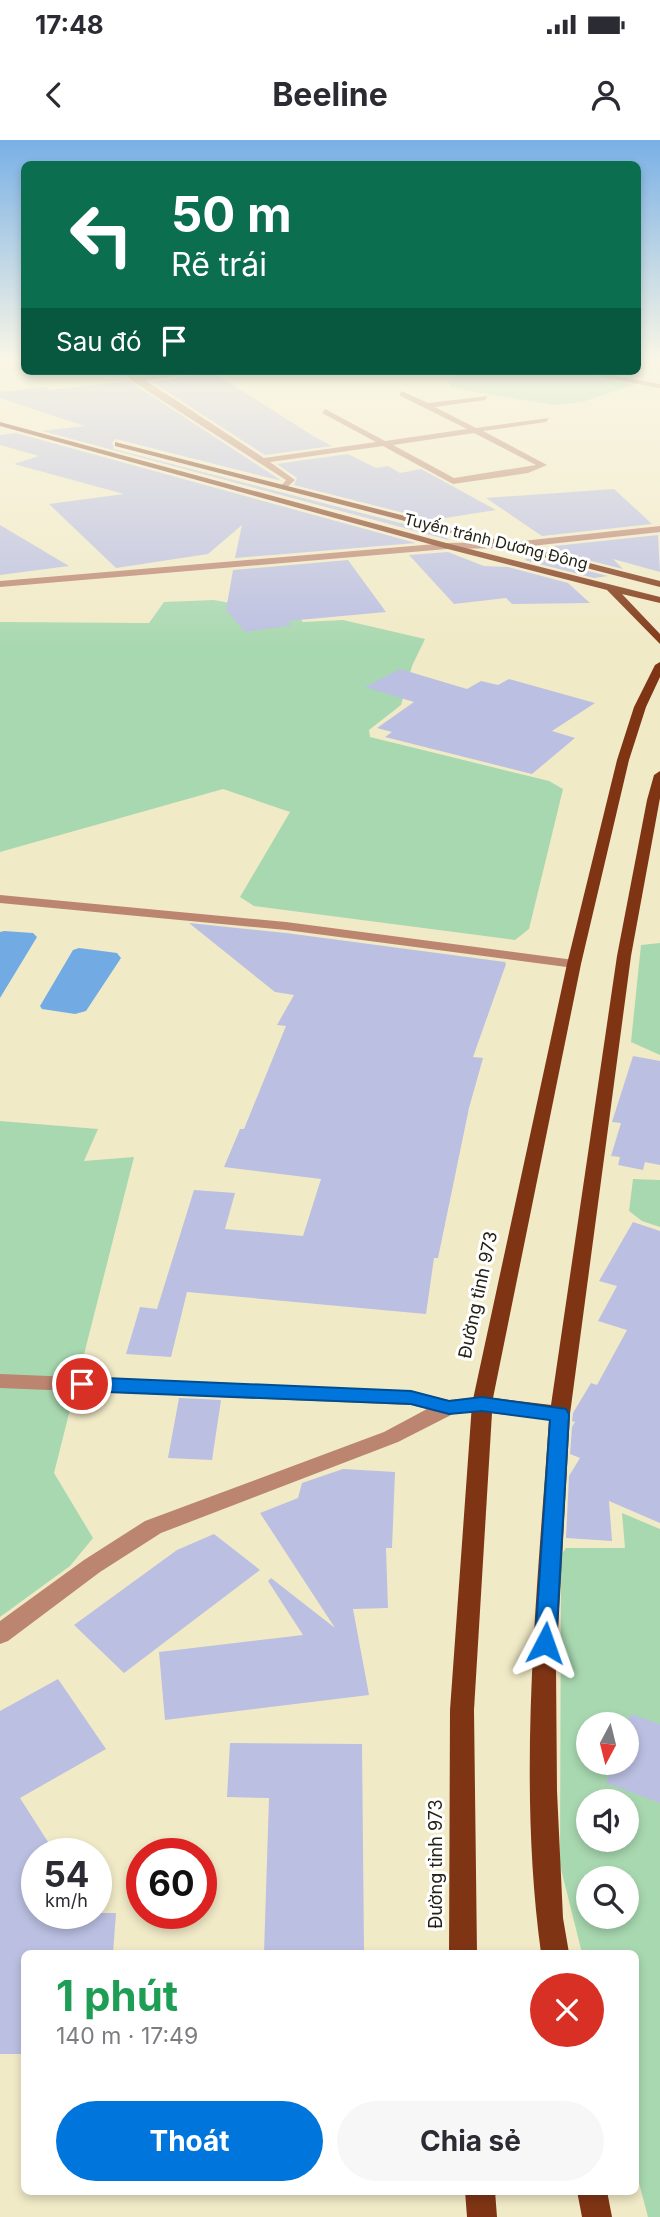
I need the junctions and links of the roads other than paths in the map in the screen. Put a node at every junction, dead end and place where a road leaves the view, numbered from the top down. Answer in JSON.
{"nodes":[{"id":1,"x":113,"y":455,"type":"edge"},
{"id":2,"x":161,"y":455,"type":"edge"},
{"id":3,"x":253,"y":455,"type":"edge"},
{"id":4,"x":304,"y":455,"type":"edge"},
{"id":5,"x":406,"y":455,"type":"edge"},
{"id":6,"x":524,"y":455,"type":"edge"},
{"id":7,"x":262,"y":461,"type":"junction"},
{"id":8,"x":285,"y":486,"type":"junction"},
{"id":9,"x":660,"y":529,"type":"edge"},
{"id":10,"x":513,"y":545,"type":"junction"},
{"id":11,"x":447,"y":546,"type":"junction"},
{"id":12,"x":0,"y":584,"type":"edge"},
{"id":13,"x":660,"y":584,"type":"edge"},
{"id":14,"x":608,"y":586,"type":"junction"},
{"id":15,"x":660,"y":600,"type":"edge"},
{"id":16,"x":660,"y":641,"type":"edge"},
{"id":17,"x":660,"y":665,"type":"edge"},
{"id":18,"x":660,"y":775,"type":"edge"},
{"id":19,"x":0,"y":899,"type":"edge"},
{"id":20,"x":576,"y":958,"type":"junction"},
{"id":21,"x":0,"y":1381,"type":"edge"},
{"id":22,"x":482,"y":1404,"type":"junction"},
{"id":23,"x":449,"y":1408,"type":"junction"},
{"id":24,"x":559,"y":1414,"type":"junction"},
{"id":25,"x":0,"y":1634,"type":"edge"},
{"id":26,"x":463,"y":1950,"type":"edge"},
{"id":27,"x":555,"y":1950,"type":"edge"},
{"id":28,"x":480,"y":2195,"type":"edge"},
{"id":29,"x":593,"y":2195,"type":"edge"},
{"id":30,"x":482,"y":2217,"type":"edge"},
{"id":31,"x":597,"y":2217,"type":"edge"}],
"edges":[{"from":1,"to":11,"type":"main road","name":"Tuyến tránh Dương Đông"},
{"from":2,"to":8,"type":"main road","name":"Tuyến tránh Dương Đông"},
{"from":3,"to":7,"type":"street"},
{"from":4,"to":7,"type":"street"},
{"from":5,"to":6,"type":"street"},
{"from":7,"to":8,"type":"street"},
{"from":8,"to":10,"type":"main road","name":"Tuyến tránh Dương Đông"},
{"from":9,"to":10,"type":"street"},
{"from":10,"to":11,"type":"street"},
{"from":10,"to":13,"type":"main road","name":"Tuyến tránh Dương Đông"},
{"from":11,"to":12,"type":"street"},
{"from":11,"to":14,"type":"main road","name":"Tuyến tránh Dương Đông"},
{"from":14,"to":15,"type":"main road","name":"Tuyến tránh Dương Đông"},
{"from":14,"to":16,"type":"main road"},
{"from":17,"to":20,"type":"main road","name":"Đường tỉnh 973"},
{"from":18,"to":24,"type":"main road"},
{"from":19,"to":20,"type":"street"},
{"from":20,"to":22,"type":"main road","name":"Đường tỉnh 973"},
{"from":21,"to":23,"type":"street"},
{"from":22,"to":23,"type":"street"},
{"from":22,"to":24,"type":"main road"},
{"from":22,"to":26,"type":"main road","name":"Đường tỉnh 973"},
{"from":23,"to":25,"type":"street"},
{"from":24,"to":27,"type":"main road"},
{"from":28,"to":30,"type":"main road"},
{"from":29,"to":31,"type":"main road"}]}
